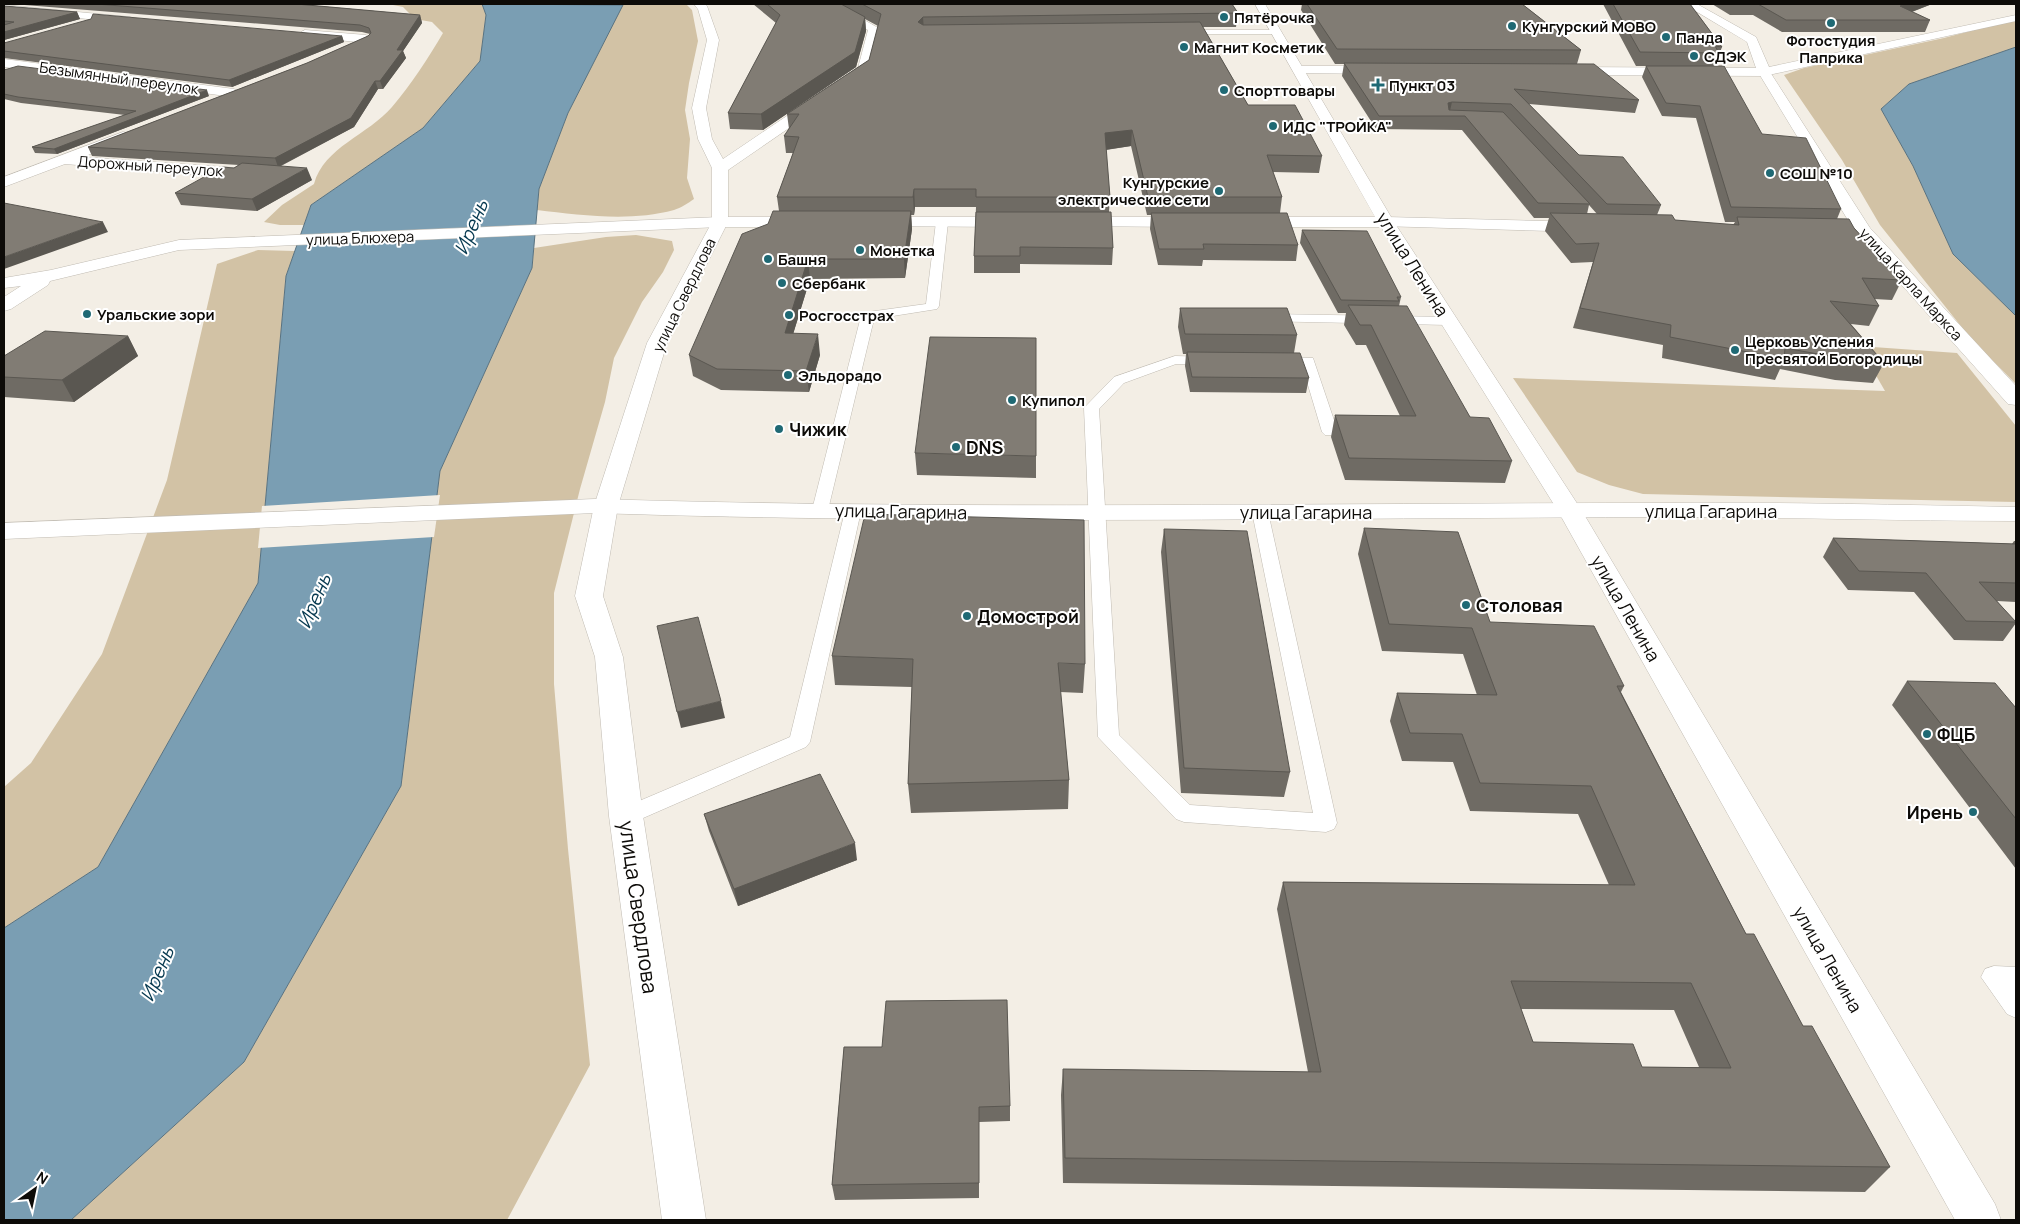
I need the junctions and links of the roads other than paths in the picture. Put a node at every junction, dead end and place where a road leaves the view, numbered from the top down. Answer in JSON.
{"nodes":[{"id":1,"x":700,"y":4,"type":"edge"},
{"id":2,"x":828,"y":4,"type":"edge"},
{"id":3,"x":1260,"y":4,"type":"edge"},
{"id":4,"x":1689,"y":4,"type":"edge"},
{"id":5,"x":4,"y":8,"type":"edge"},
{"id":6,"x":136,"y":8,"type":"edge"},
{"id":7,"x":103,"y":18,"type":"junction"},
{"id":8,"x":2016,"y":18,"type":"edge"},
{"id":9,"x":142,"y":21,"type":"edge"},
{"id":10,"x":76,"y":26,"type":"edge"},
{"id":11,"x":1169,"y":32,"type":"edge"},
{"id":12,"x":1276,"y":32,"type":"junction"},
{"id":13,"x":298,"y":33,"type":"edge"},
{"id":14,"x":340,"y":50,"type":"edge"},
{"id":15,"x":4,"y":63,"type":"edge"},
{"id":16,"x":1299,"y":70,"type":"junction"},
{"id":17,"x":1388,"y":70,"type":"edge"},
{"id":18,"x":1556,"y":71,"type":"edge"},
{"id":19,"x":1764,"y":72,"type":"junction"},
{"id":20,"x":207,"y":104,"type":"edge"},
{"id":21,"x":135,"y":132,"type":"edge"},
{"id":22,"x":62,"y":160,"type":"junction"},
{"id":23,"x":720,"y":168,"type":"junction"},
{"id":24,"x":238,"y":173,"type":"edge"},
{"id":25,"x":4,"y":182,"type":"edge"},
{"id":26,"x":720,"y":222,"type":"junction"},
{"id":27,"x":826,"y":222,"type":"edge"},
{"id":28,"x":855,"y":222,"type":"edge"},
{"id":29,"x":942,"y":222,"type":"junction"},
{"id":30,"x":1031,"y":222,"type":"edge"},
{"id":31,"x":1060,"y":222,"type":"edge"},
{"id":32,"x":1208,"y":222,"type":"edge"},
{"id":33,"x":1238,"y":222,"type":"edge"},
{"id":34,"x":1386,"y":222,"type":"junction"},
{"id":35,"x":1601,"y":227,"type":"edge"},
{"id":36,"x":1804,"y":230,"type":"edge"},
{"id":37,"x":1862,"y":231,"type":"junction"},
{"id":38,"x":51,"y":275,"type":"junction"},
{"id":39,"x":4,"y":283,"type":"edge"},
{"id":40,"x":4,"y":305,"type":"edge"},
{"id":41,"x":1257,"y":318,"type":"edge"},
{"id":42,"x":1449,"y":321,"type":"junction"},
{"id":43,"x":1232,"y":361,"type":"edge"},
{"id":44,"x":1260,"y":361,"type":"edge"},
{"id":45,"x":2016,"y":399,"type":"edge"},
{"id":46,"x":1330,"y":432,"type":"dead end"},
{"id":47,"x":600,"y":506,"type":"junction"},
{"id":48,"x":820,"y":510,"type":"junction"},
{"id":49,"x":853,"y":511,"type":"junction"},
{"id":50,"x":1570,"y":511,"type":"junction"},
{"id":51,"x":1260,"y":512,"type":"junction"},
{"id":52,"x":1096,"y":513,"type":"junction"},
{"id":53,"x":2016,"y":514,"type":"edge"},
{"id":54,"x":4,"y":531,"type":"edge"},
{"id":55,"x":626,"y":816,"type":"junction"},
{"id":56,"x":2016,"y":978,"type":"edge"},
{"id":57,"x":2016,"y":1006,"type":"edge"},
{"id":58,"x":684,"y":1220,"type":"edge"},
{"id":59,"x":1979,"y":1220,"type":"edge"}],
"edges":[{"from":1,"to":23,"type":"street","name":"улица Свердлова"},
{"from":2,"to":23,"type":"street"},
{"from":3,"to":12,"type":"street","name":"улица Ленина"},
{"from":4,"to":19,"type":"street","name":"улица Карла Маркса"},
{"from":5,"to":7,"type":"street"},
{"from":6,"to":7,"type":"street"},
{"from":7,"to":9,"type":"street"},
{"from":7,"to":10,"type":"street"},
{"from":8,"to":19,"type":"street"},
{"from":11,"to":12,"type":"lane"},
{"from":12,"to":16,"type":"street","name":"улица Ленина"},
{"from":13,"to":14,"type":"street"},
{"from":15,"to":20,"type":"street","name":"Безымянный переулок"},
{"from":16,"to":17,"type":"street"},
{"from":16,"to":34,"type":"street","name":"улица Ленина"},
{"from":18,"to":19,"type":"street"},
{"from":19,"to":37,"type":"street","name":"улица Карла Маркса"},
{"from":21,"to":22,"type":"street"},
{"from":22,"to":24,"type":"street","name":"Дорожный переулок"},
{"from":22,"to":25,"type":"street"},
{"from":23,"to":26,"type":"street","name":"улица Свердлова"},
{"from":26,"to":27,"type":"street","name":"улица Блюхера"},
{"from":26,"to":38,"type":"street","name":"улица Блюхера"},
{"from":26,"to":47,"type":"street","name":"улица Свердлова"},
{"from":28,"to":29,"type":"street"},
{"from":29,"to":30,"type":"street"},
{"from":29,"to":48,"type":"lane"},
{"from":31,"to":32,"type":"street"},
{"from":33,"to":34,"type":"street"},
{"from":34,"to":35,"type":"street"},
{"from":34,"to":42,"type":"street","name":"улица Ленина"},
{"from":36,"to":37,"type":"street"},
{"from":37,"to":45,"type":"street","name":"улица Карла Маркса"},
{"from":38,"to":39,"type":"street","name":"улица Блюхера"},
{"from":38,"to":40,"type":"street"},
{"from":41,"to":42,"type":"lane"},
{"from":42,"to":50,"type":"street","name":"улица Ленина"},
{"from":43,"to":52,"type":"lane"},
{"from":44,"to":46,"type":"lane"},
{"from":47,"to":48,"type":"street","name":"улица Гагарина"},
{"from":47,"to":54,"type":"street","name":"улица Гагарина"},
{"from":47,"to":55,"type":"street","name":"улица Свердлова"},
{"from":48,"to":49,"type":"street","name":"улица Гагарина"},
{"from":49,"to":52,"type":"street","name":"улица Гагарина"},
{"from":49,"to":55,"type":"lane"},
{"from":50,"to":51,"type":"street","name":"улица Гагарина"},
{"from":50,"to":53,"type":"street","name":"улица Гагарина"},
{"from":50,"to":59,"type":"street","name":"улица Ленина"},
{"from":51,"to":52,"type":"street","name":"улица Гагарина"},
{"from":51,"to":52,"type":"lane"},
{"from":55,"to":58,"type":"street","name":"улица Свердлова"},
{"from":56,"to":57,"type":"lane"}]}
